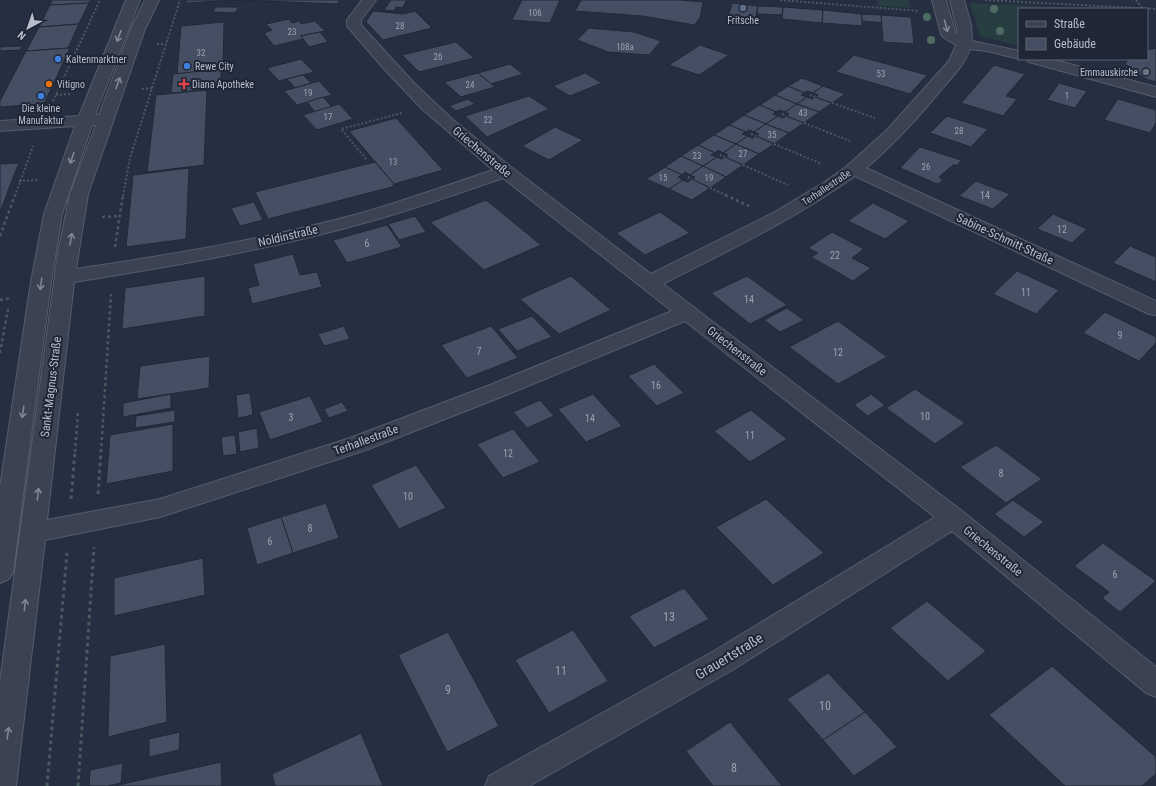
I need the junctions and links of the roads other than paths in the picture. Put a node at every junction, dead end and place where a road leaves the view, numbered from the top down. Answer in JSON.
{"nodes":[{"id":1,"x":133,"y":0,"type":"edge"},
{"id":2,"x":152,"y":0,"type":"edge"},
{"id":3,"x":369,"y":0,"type":"edge"},
{"id":4,"x":958,"y":0,"type":"edge"},
{"id":5,"x":941,"y":6,"type":"edge"},
{"id":6,"x":965,"y":44,"type":"junction"},
{"id":7,"x":1018,"y":55,"type":"edge"},
{"id":8,"x":1038,"y":60,"type":"edge"},
{"id":9,"x":1156,"y":92,"type":"edge"},
{"id":10,"x":94,"y":120,"type":"junction"},
{"id":11,"x":0,"y":126,"type":"edge"},
{"id":12,"x":505,"y":171,"type":"junction"},
{"id":13,"x":850,"y":172,"type":"junction"},
{"id":14,"x":65,"y":277,"type":"junction"},
{"id":15,"x":649,"y":283,"type":"junction"},
{"id":16,"x":1156,"y":309,"type":"edge"},
{"id":17,"x":687,"y":312,"type":"junction"},
{"id":18,"x":953,"y":518,"type":"junction"},
{"id":19,"x":34,"y":532,"type":"junction"},
{"id":20,"x":0,"y":572,"type":"edge"},
{"id":21,"x":1156,"y":684,"type":"edge"},
{"id":22,"x":1,"y":786,"type":"edge"},
{"id":23,"x":500,"y":786,"type":"edge"}],
"edges":[{"from":1,"to":10,"type":"street","name":"Sankt-Magnus-Straße","one_way":true},
{"from":10,"to":2,"type":"street","name":"Sankt-Magnus-Straße","one_way":true},
{"from":3,"to":12,"type":"street","name":"Griechenstraße"},
{"from":4,"to":6,"type":"street"},
{"from":5,"to":6,"type":"street","one_way":true},
{"from":6,"to":7,"type":"street"},
{"from":6,"to":13,"type":"street","name":"Terhallestraße"},
{"from":8,"to":9,"type":"street"},
{"from":10,"to":11,"type":"street"},
{"from":14,"to":10,"type":"street","name":"Sankt-Magnus-Straße","one_way":true},
{"from":10,"to":20,"type":"street","name":"Sankt-Magnus-Straße","one_way":true},
{"from":12,"to":14,"type":"street","name":"Noldinstraße"},
{"from":12,"to":15,"type":"street","name":"Griechenstraße"},
{"from":13,"to":15,"type":"street","name":"Terhallestraße"},
{"from":13,"to":16,"type":"street","name":"Sabine-Schmitt-Straße"},
{"from":19,"to":14,"type":"street","name":"Sankt-Magnus-Straße","one_way":true},
{"from":15,"to":17,"type":"street","name":"Griechenstraße"},
{"from":17,"to":18,"type":"street","name":"Griechenstraße"},
{"from":17,"to":19,"type":"street","name":"Terhallestraße"},
{"from":18,"to":21,"type":"street","name":"Griechenstraße"},
{"from":18,"to":23,"type":"street","name":"Grauertstraße"},
{"from":22,"to":19,"type":"street","name":"Sankt-Magnus-Straße","one_way":true}]}
